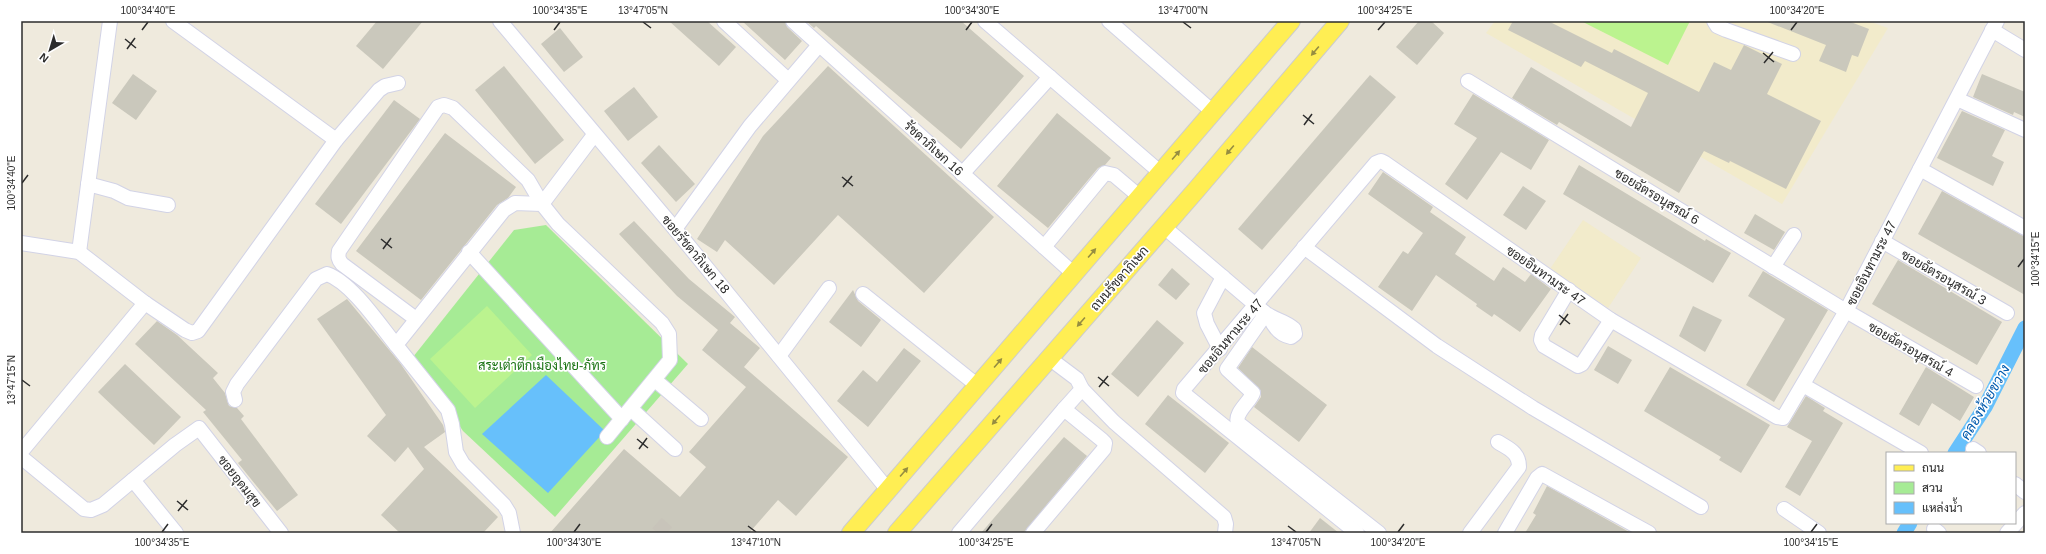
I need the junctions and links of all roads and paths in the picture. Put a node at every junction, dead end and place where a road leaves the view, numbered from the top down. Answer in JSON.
{"nodes":[{"id":1,"x":110,"y":21,"type":"edge"},
{"id":2,"x":173,"y":21,"type":"edge"},
{"id":3,"x":500,"y":21,"type":"edge"},
{"id":4,"x":724,"y":21,"type":"edge"},
{"id":5,"x":793,"y":21,"type":"edge"},
{"id":6,"x":985,"y":21,"type":"edge"},
{"id":7,"x":1109,"y":21,"type":"edge"},
{"id":8,"x":1291,"y":21,"type":"edge"},
{"id":9,"x":1340,"y":21,"type":"edge"},
{"id":10,"x":1714,"y":21,"type":"edge"},
{"id":11,"x":1994,"y":26,"type":"edge"},
{"id":12,"x":819,"y":45,"type":"junction"},
{"id":13,"x":2025,"y":50,"type":"edge"},
{"id":14,"x":1793,"y":54,"type":"dead end"},
{"id":15,"x":1050,"y":77,"type":"junction"},
{"id":16,"x":788,"y":80,"type":"junction"},
{"id":17,"x":1468,"y":81,"type":"dead end"},
{"id":18,"x":398,"y":83,"type":"dead end"},
{"id":19,"x":1956,"y":99,"type":"junction"},
{"id":20,"x":1213,"y":112,"type":"junction"},
{"id":21,"x":2025,"y":130,"type":"edge"},
{"id":22,"x":594,"y":135,"type":"junction"},
{"id":23,"x":336,"y":140,"type":"junction"},
{"id":24,"x":1920,"y":169,"type":"junction"},
{"id":25,"x":1161,"y":173,"type":"junction"},
{"id":26,"x":962,"y":174,"type":"junction"},
{"id":27,"x":88,"y":184,"type":"junction"},
{"id":28,"x":1140,"y":197,"type":"junction"},
{"id":29,"x":542,"y":204,"type":"junction"},
{"id":30,"x":168,"y":205,"type":"dead end"},
{"id":31,"x":1164,"y":227,"type":"junction"},
{"id":32,"x":2025,"y":228,"type":"edge"},
{"id":33,"x":675,"y":229,"type":"junction"},
{"id":34,"x":1794,"y":235,"type":"dead end"},
{"id":35,"x":1882,"y":242,"type":"junction"},
{"id":36,"x":21,"y":243,"type":"edge"},
{"id":37,"x":1044,"y":246,"type":"junction"},
{"id":38,"x":1304,"y":248,"type":"junction"},
{"id":39,"x":79,"y":252,"type":"junction"},
{"id":40,"x":469,"y":252,"type":"junction"},
{"id":41,"x":1773,"y":267,"type":"junction"},
{"id":42,"x":1074,"y":274,"type":"junction"},
{"id":43,"x":1223,"y":277,"type":"junction"},
{"id":44,"x":829,"y":288,"type":"dead end"},
{"id":45,"x":1568,"y":290,"type":"junction"},
{"id":46,"x":863,"y":294,"type":"dead end"},
{"id":47,"x":145,"y":303,"type":"junction"},
{"id":48,"x":1846,"y":311,"type":"junction"},
{"id":49,"x":1263,"y":312,"type":"junction"},
{"id":50,"x":2007,"y":313,"type":"dead end"},
{"id":51,"x":416,"y":319,"type":"junction"},
{"id":52,"x":1611,"y":320,"type":"junction"},
{"id":53,"x":396,"y":345,"type":"junction"},
{"id":54,"x":1220,"y":349,"type":"junction"},
{"id":55,"x":780,"y":356,"type":"junction"},
{"id":56,"x":1049,"y":358,"type":"junction"},
{"id":57,"x":655,"y":380,"type":"junction"},
{"id":58,"x":1803,"y":385,"type":"junction"},
{"id":59,"x":978,"y":386,"type":"junction"},
{"id":60,"x":1976,"y":386,"type":"dead end"},
{"id":61,"x":1082,"y":389,"type":"junction"},
{"id":62,"x":235,"y":400,"type":"dead end"},
{"id":63,"x":1064,"y":409,"type":"junction"},
{"id":64,"x":627,"y":414,"type":"junction"},
{"id":65,"x":701,"y":419,"type":"dead end"},
{"id":66,"x":607,"y":437,"type":"dead end"},
{"id":67,"x":1498,"y":442,"type":"dead end"},
{"id":68,"x":674,"y":449,"type":"dead end"},
{"id":69,"x":21,"y":452,"type":"edge"},
{"id":70,"x":1919,"y":452,"type":"edge"},
{"id":71,"x":21,"y":457,"type":"edge"},
{"id":72,"x":133,"y":480,"type":"junction"},
{"id":73,"x":2016,"y":485,"type":"edge"},
{"id":74,"x":888,"y":490,"type":"junction"},
{"id":75,"x":2025,"y":492,"type":"edge"},
{"id":76,"x":1701,"y":507,"type":"dead end"},
{"id":77,"x":1784,"y":510,"type":"dead end"},
{"id":78,"x":2025,"y":513,"type":"edge"},
{"id":79,"x":2016,"y":523,"type":"edge"},
{"id":80,"x":2015,"y":524,"type":"edge"},
{"id":81,"x":176,"y":533,"type":"edge"},
{"id":82,"x":281,"y":533,"type":"edge"},
{"id":83,"x":513,"y":533,"type":"edge"},
{"id":84,"x":851,"y":533,"type":"edge"},
{"id":85,"x":897,"y":533,"type":"edge"},
{"id":86,"x":960,"y":533,"type":"edge"},
{"id":87,"x":1033,"y":533,"type":"edge"},
{"id":88,"x":1225,"y":533,"type":"edge"},
{"id":89,"x":1357,"y":533,"type":"edge"},
{"id":90,"x":1379,"y":533,"type":"edge"},
{"id":91,"x":1470,"y":533,"type":"edge"},
{"id":92,"x":1505,"y":533,"type":"edge"},
{"id":93,"x":1649,"y":533,"type":"edge"},
{"id":94,"x":1819,"y":533,"type":"edge"},
{"id":95,"x":2007,"y":533,"type":"edge"}],
"edges":[{"from":1,"to":27,"type":"street"},
{"from":2,"to":23,"type":"street"},
{"from":3,"to":22,"type":"street","name":"ซอยรัชดาภิเษก 18"},
{"from":4,"to":16,"type":"street"},
{"from":5,"to":12,"type":"street","name":"รัชดาภิเษก 16"},
{"from":6,"to":15,"type":"street"},
{"from":7,"to":20,"type":"street"},
{"from":8,"to":20,"type":"main road"},
{"from":9,"to":31,"type":"main road","name":"ถนนรัชดาภิเษก","one_way":true},
{"from":10,"to":14,"type":"street"},
{"from":11,"to":13,"type":"street"},
{"from":11,"to":19,"type":"street","name":"ซอยอินทามระ 47"},
{"from":12,"to":16,"type":"street"},
{"from":12,"to":26,"type":"street","name":"รัชดาภิเษก 16"},
{"from":15,"to":25,"type":"street"},
{"from":15,"to":26,"type":"street"},
{"from":16,"to":33,"type":"street"},
{"from":17,"to":41,"type":"street","name":"ซอยฉัตรอนุสรณ์ 6"},
{"from":18,"to":23,"type":"street"},
{"from":19,"to":21,"type":"street"},
{"from":19,"to":24,"type":"street","name":"ซอยอินทามระ 47"},
{"from":25,"to":20,"type":"main road","one_way":true},
{"from":22,"to":29,"type":"street"},
{"from":22,"to":33,"type":"street","name":"ซอยรัชดาภิเษก 18"},
{"from":23,"to":47,"type":"street"},
{"from":24,"to":32,"type":"street"},
{"from":24,"to":35,"type":"street","name":"ซอยอินทามระ 47"},
{"from":25,"to":28,"type":"main road"},
{"from":26,"to":37,"type":"street","name":"รัชดาภิเษก 16"},
{"from":27,"to":30,"type":"street"},
{"from":27,"to":39,"type":"street"},
{"from":28,"to":37,"type":"street"},
{"from":42,"to":28,"type":"main road","one_way":true},
{"from":29,"to":40,"type":"street"},
{"from":29,"to":51,"type":"street"},
{"from":29,"to":57,"type":"street"},
{"from":31,"to":43,"type":"street"},
{"from":31,"to":56,"type":"main road","name":"ถนนรัชดาภิเษก","one_way":true},
{"from":33,"to":55,"type":"street","name":"ซอยรัชดาภิเษก 18"},
{"from":34,"to":41,"type":"street"},
{"from":35,"to":48,"type":"street","name":"ซอยอินทามระ 47"},
{"from":35,"to":50,"type":"street","name":"ซอยฉัตรอนุสรณ์ 3"},
{"from":36,"to":39,"type":"street"},
{"from":37,"to":42,"type":"street","name":"รัชดาภิเษก 16"},
{"from":38,"to":45,"type":"street","name":"ซอยอินทามระ 47"},
{"from":38,"to":49,"type":"street","name":"ซอยอินทามระ 47"},
{"from":38,"to":76,"type":"street"},
{"from":39,"to":47,"type":"street"},
{"from":40,"to":51,"type":"street"},
{"from":40,"to":64,"type":"street"},
{"from":41,"to":48,"type":"street","name":"ซอยฉัตรอนุสรณ์ 6"},
{"from":59,"to":42,"type":"main road","one_way":true},
{"from":43,"to":49,"type":"street"},
{"from":43,"to":54,"type":"street"},
{"from":44,"to":55,"type":"street"},
{"from":45,"to":52,"type":"street","name":"ซอยอินทามระ 47"},
{"from":45,"to":52,"type":"street"},
{"from":46,"to":59,"type":"street"},
{"from":47,"to":69,"type":"street"},
{"from":48,"to":58,"type":"street","name":"ซอยอินทามระ 47"},
{"from":48,"to":60,"type":"street","name":"ซอยฉัตรอนุสรณ์ 4"},
{"from":49,"to":54,"type":"street","name":"ซอยอินทามระ 47"},
{"from":49,"to":90,"type":"street"},
{"from":51,"to":53,"type":"street"},
{"from":52,"to":58,"type":"street","name":"ซอยอินทามระ 47"},
{"from":53,"to":62,"type":"street"},
{"from":53,"to":83,"type":"street"},
{"from":54,"to":89,"type":"street","name":"ซอยอินทามระ 47"},
{"from":55,"to":74,"type":"street","name":"ซอยรัชดาภิเษก 18"},
{"from":56,"to":61,"type":"street"},
{"from":56,"to":85,"type":"main road","name":"ถนนรัชดาภิเษก","one_way":true},
{"from":57,"to":64,"type":"street"},
{"from":57,"to":65,"type":"street"},
{"from":58,"to":70,"type":"street"},
{"from":74,"to":59,"type":"main road","one_way":true},
{"from":61,"to":63,"type":"street"},
{"from":61,"to":88,"type":"street"},
{"from":63,"to":86,"type":"street"},
{"from":63,"to":87,"type":"street"},
{"from":64,"to":66,"type":"street"},
{"from":64,"to":68,"type":"street"},
{"from":67,"to":91,"type":"street"},
{"from":71,"to":72,"type":"street"},
{"from":72,"to":81,"type":"street"},
{"from":72,"to":82,"type":"street","name":"ซอยอุดมสุข"},
{"from":73,"to":75,"type":"street"},
{"from":74,"to":84,"type":"main road"},
{"from":77,"to":94,"type":"street"},
{"from":78,"to":79,"type":"street"},
{"from":80,"to":95,"type":"street"},
{"from":92,"to":93,"type":"street"}]}
